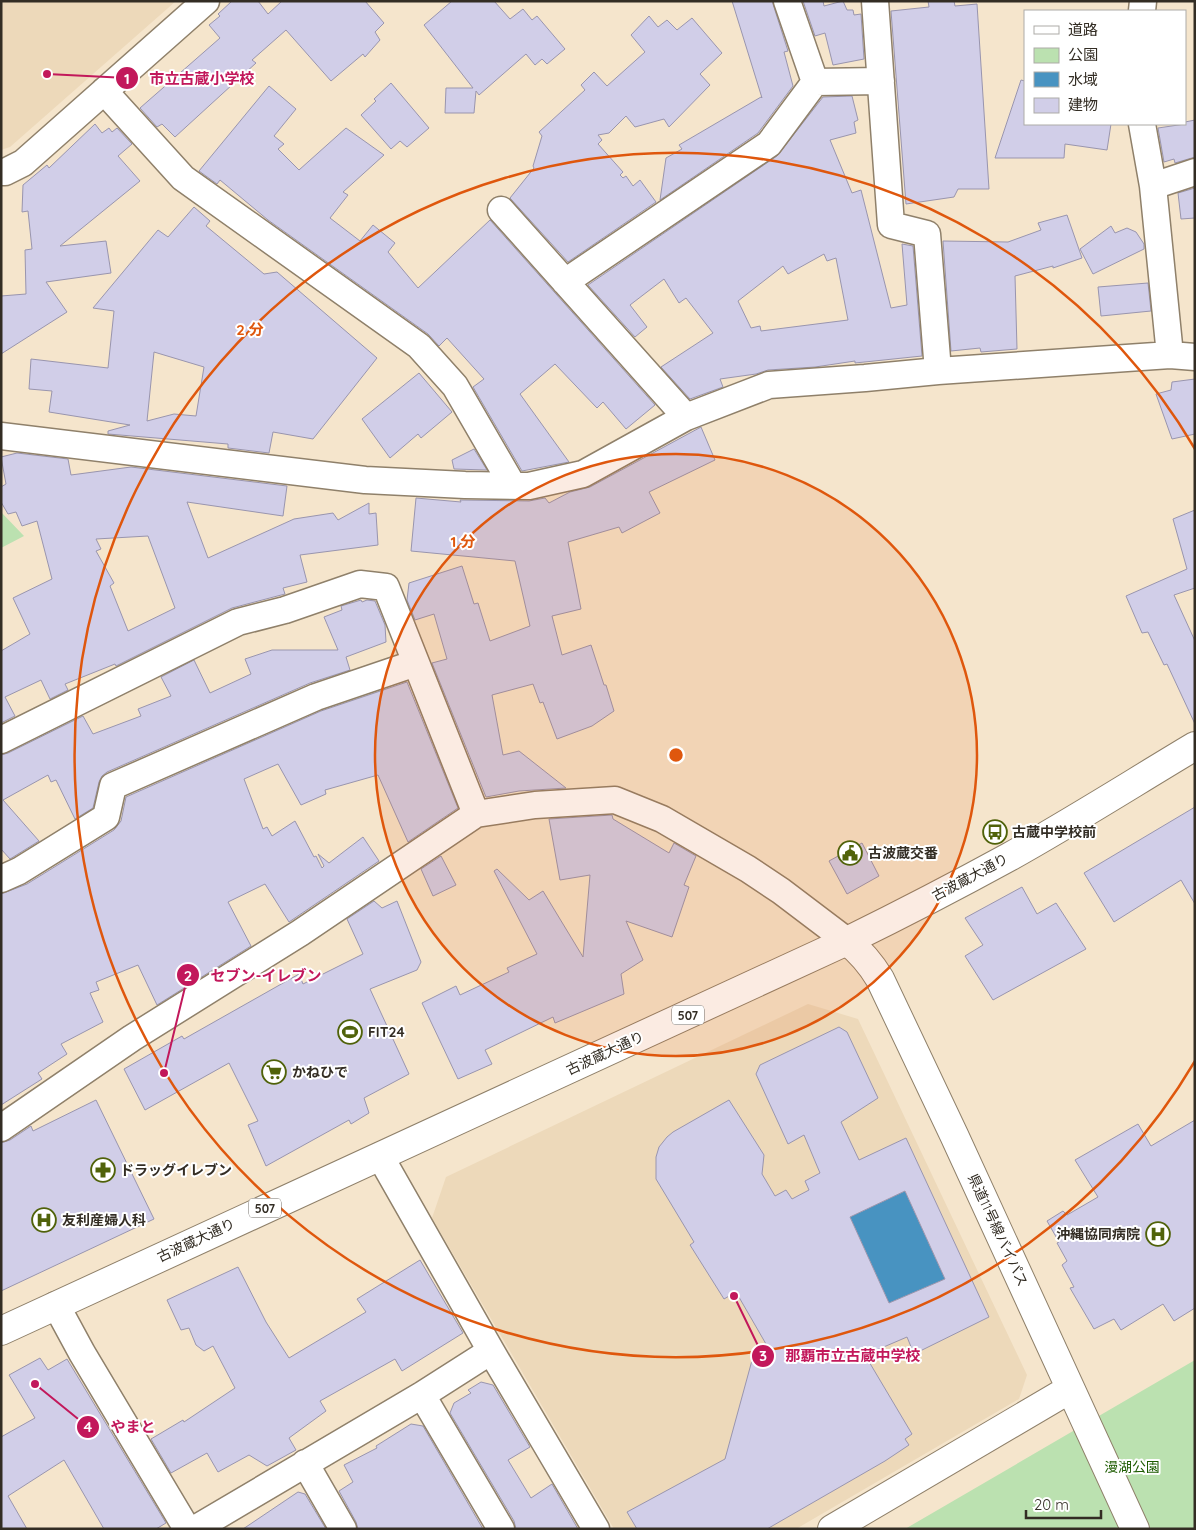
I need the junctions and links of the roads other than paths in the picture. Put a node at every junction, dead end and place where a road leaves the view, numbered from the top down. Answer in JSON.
{"nodes":[{"id":1,"x":206,"y":1,"type":"edge"},
{"id":2,"x":787,"y":1,"type":"edge"},
{"id":3,"x":875,"y":1,"type":"edge"},
{"id":4,"x":881,"y":81,"type":"junction"},
{"id":5,"x":815,"y":82,"type":"junction"},
{"id":6,"x":104,"y":91,"type":"junction"},
{"id":7,"x":1142,"y":125,"type":"edge"},
{"id":8,"x":1,"y":172,"type":"edge"},
{"id":9,"x":1195,"y":172,"type":"edge"},
{"id":10,"x":1153,"y":186,"type":"junction"},
{"id":11,"x":501,"y":210,"type":"dead end"},
{"id":12,"x":565,"y":282,"type":"junction"},
{"id":13,"x":1182,"y":356,"type":"edge"},
{"id":14,"x":938,"y":371,"type":"junction"},
{"id":15,"x":686,"y":417,"type":"junction"},
{"id":16,"x":1,"y":436,"type":"edge"},
{"id":17,"x":513,"y":486,"type":"junction"},
{"id":18,"x":416,"y":663,"type":"junction"},
{"id":19,"x":1,"y":740,"type":"edge"},
{"id":20,"x":1195,"y":746,"type":"edge"},
{"id":21,"x":476,"y":814,"type":"junction"},
{"id":22,"x":1,"y":879,"type":"edge"},
{"id":23,"x":847,"y":941,"type":"junction"},
{"id":24,"x":1,"y":1128,"type":"edge"},
{"id":25,"x":380,"y":1156,"type":"junction"},
{"id":26,"x":56,"y":1305,"type":"junction"},
{"id":27,"x":1,"y":1331,"type":"edge"},
{"id":28,"x":492,"y":1351,"type":"junction"},
{"id":29,"x":1070,"y":1389,"type":"junction"},
{"id":30,"x":422,"y":1395,"type":"junction"},
{"id":31,"x":305,"y":1463,"type":"junction"},
{"id":32,"x":187,"y":1529,"type":"edge"},
{"id":33,"x":195,"y":1529,"type":"edge"},
{"id":34,"x":343,"y":1529,"type":"edge"},
{"id":35,"x":501,"y":1529,"type":"edge"},
{"id":36,"x":596,"y":1529,"type":"edge"},
{"id":37,"x":832,"y":1529,"type":"edge"},
{"id":38,"x":1135,"y":1529,"type":"edge"}],
"edges":[{"from":1,"to":6,"type":"street"},
{"from":2,"to":5,"type":"street"},
{"from":3,"to":4,"type":"street"},
{"from":4,"to":5,"type":"street"},
{"from":4,"to":14,"type":"street"},
{"from":5,"to":12,"type":"street"},
{"from":6,"to":8,"type":"street"},
{"from":6,"to":17,"type":"street"},
{"from":7,"to":10,"type":"street"},
{"from":9,"to":10,"type":"street"},
{"from":10,"to":13,"type":"street"},
{"from":11,"to":12,"type":"street"},
{"from":12,"to":15,"type":"street"},
{"from":13,"to":14,"type":"street"},
{"from":14,"to":15,"type":"street"},
{"from":15,"to":17,"type":"street"},
{"from":16,"to":17,"type":"street"},
{"from":18,"to":19,"type":"street"},
{"from":18,"to":21,"type":"street"},
{"from":18,"to":22,"type":"street"},
{"from":20,"to":23,"type":"main road","name":"古波蔵大通り","number":"507"},
{"from":21,"to":23,"type":"street"},
{"from":21,"to":24,"type":"street"},
{"from":23,"to":25,"type":"main road","name":"古波蔵大通り","number":"507"},
{"from":23,"to":29,"type":"main road","name":"県道11号線バイパス"},
{"from":25,"to":26,"type":"main road","name":"古波蔵大通り","number":"507"},
{"from":25,"to":28,"type":"street"},
{"from":26,"to":27,"type":"main road","name":"古波蔵大通り","number":"507"},
{"from":26,"to":32,"type":"street"},
{"from":28,"to":30,"type":"street"},
{"from":28,"to":36,"type":"street"},
{"from":29,"to":37,"type":"main road"},
{"from":29,"to":38,"type":"main road","name":"県道11号線バイパス"},
{"from":30,"to":31,"type":"street"},
{"from":30,"to":35,"type":"street"},
{"from":31,"to":33,"type":"street"},
{"from":31,"to":34,"type":"street"}]}
